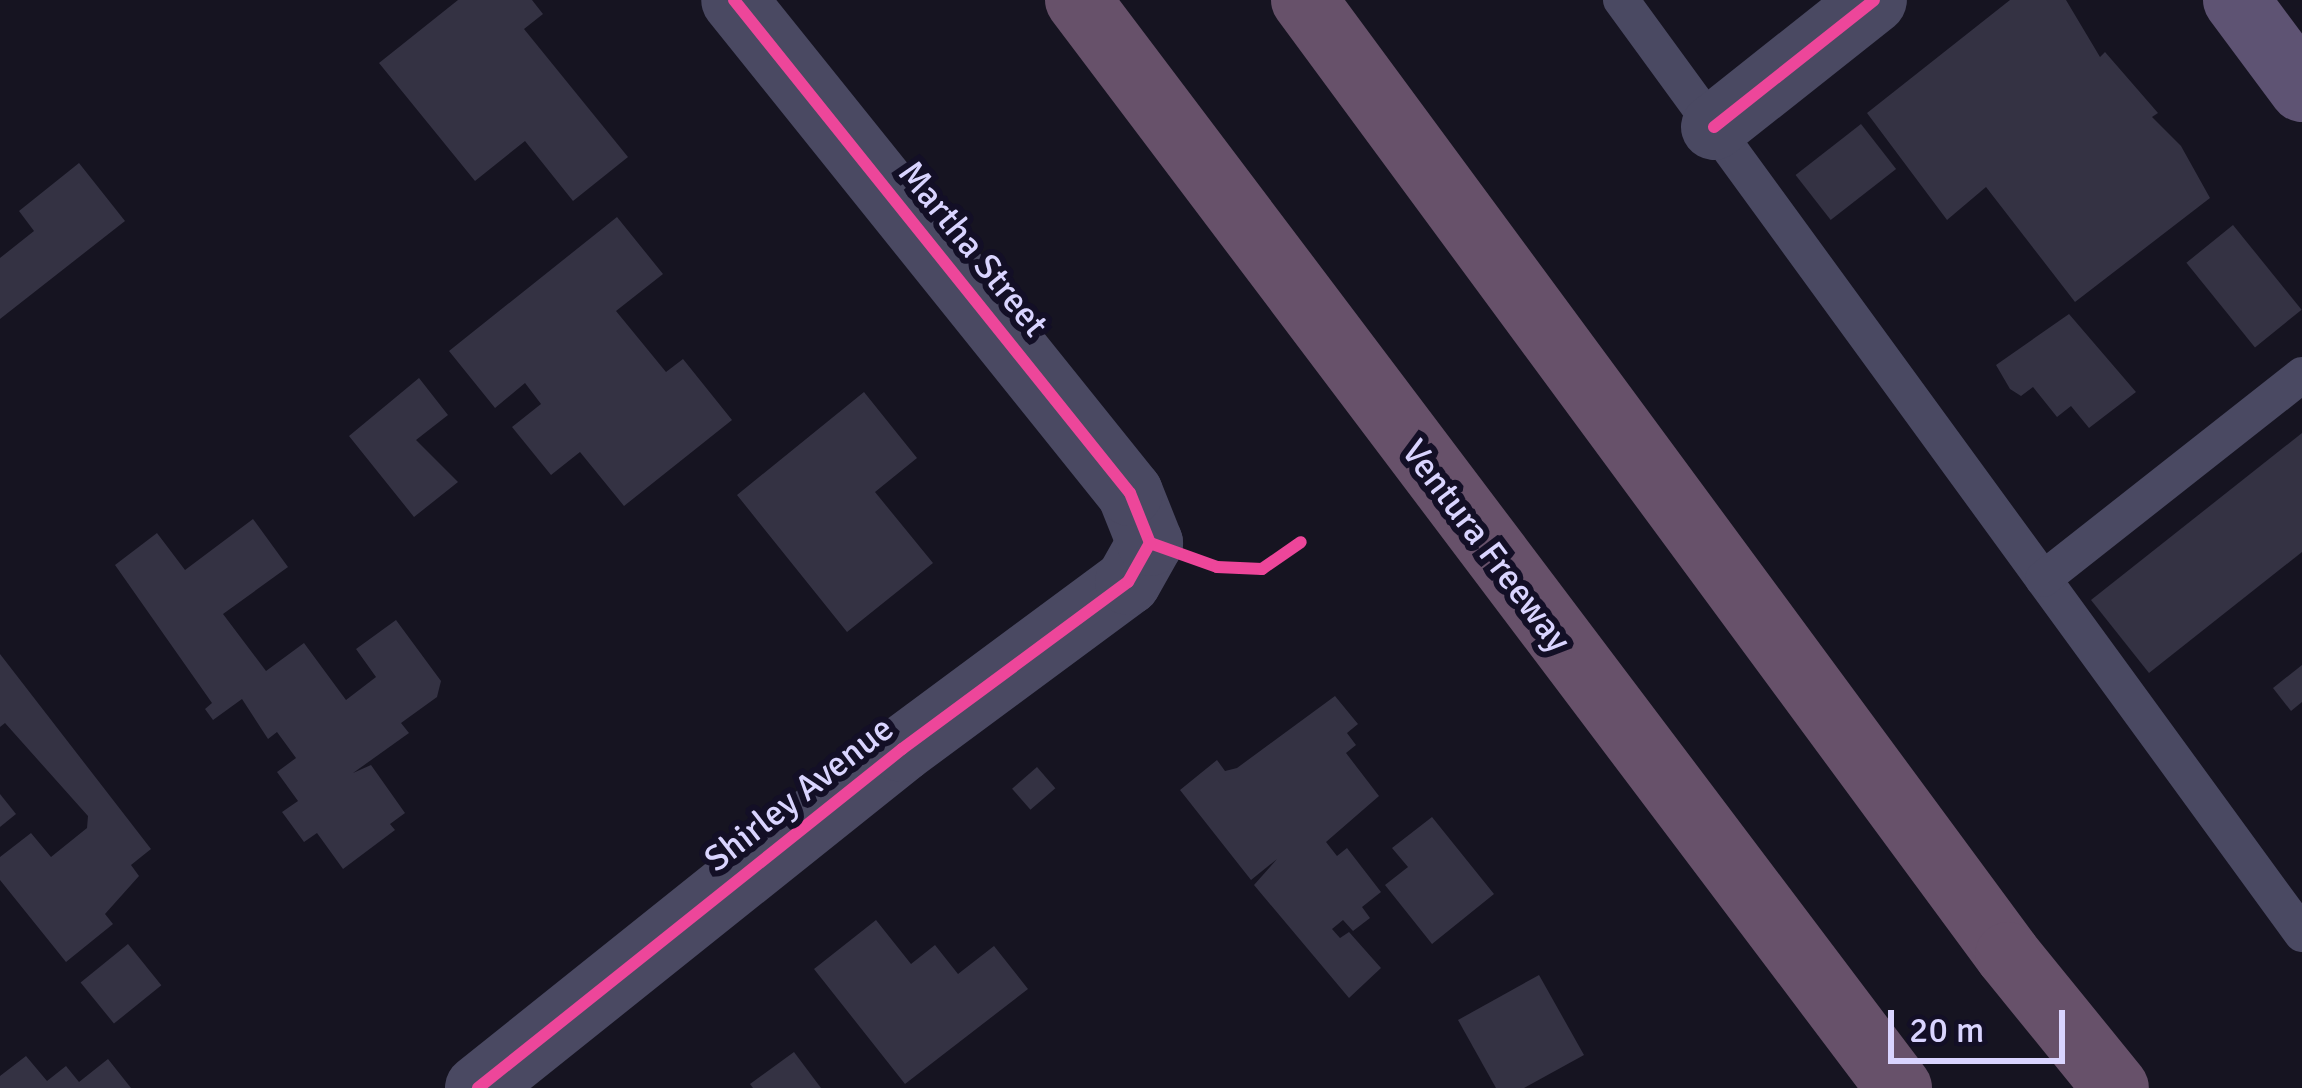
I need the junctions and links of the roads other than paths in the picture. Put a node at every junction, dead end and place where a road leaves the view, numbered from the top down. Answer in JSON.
{"nodes":[{"id":1,"x":734,"y":0,"type":"edge"},
{"id":2,"x":1078,"y":0,"type":"edge"},
{"id":3,"x":1304,"y":0,"type":"edge"},
{"id":4,"x":1621,"y":0,"type":"edge"},
{"id":5,"x":1874,"y":0,"type":"edge"},
{"id":6,"x":2236,"y":0,"type":"edge"},
{"id":7,"x":2302,"y":89,"type":"edge"},
{"id":8,"x":1714,"y":127,"type":"junction"},
{"id":9,"x":2302,"y":375,"type":"edge"},
{"id":10,"x":1150,"y":543,"type":"joint"},
{"id":11,"x":2043,"y":579,"type":"junction"},
{"id":12,"x":2302,"y":934,"type":"edge"},
{"id":13,"x":478,"y":1088,"type":"edge"},
{"id":14,"x":1899,"y":1088,"type":"edge"},
{"id":15,"x":2116,"y":1088,"type":"edge"}],
"edges":[{"from":1,"to":10,"type":"street","name":"Martha Street"},
{"from":2,"to":14,"type":"highway","name":"Ventura Freeway"},
{"from":3,"to":15,"type":"highway"},
{"from":4,"to":8,"type":"lane"},
{"from":5,"to":8,"type":"street"},
{"from":6,"to":7,"type":"main road"},
{"from":8,"to":11,"type":"lane"},
{"from":9,"to":11,"type":"lane"},
{"from":10,"to":13,"type":"street","name":"Shirley Avenue"},
{"from":11,"to":12,"type":"lane"}]}
